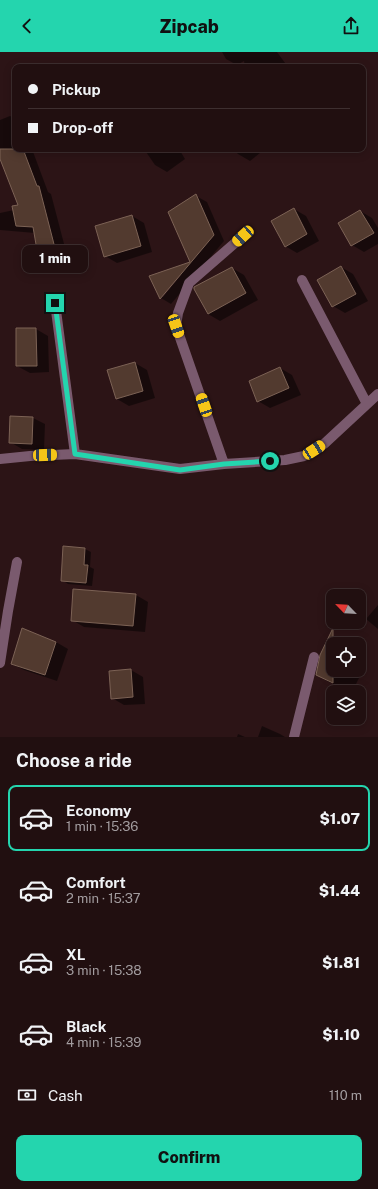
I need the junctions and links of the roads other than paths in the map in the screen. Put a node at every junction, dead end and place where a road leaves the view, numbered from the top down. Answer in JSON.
{"nodes":[{"id":1,"x":243,"y":236,"type":"dead end"},
{"id":2,"x":302,"y":280,"type":"dead end"},
{"id":3,"x":55,"y":303,"type":"dead end"},
{"id":4,"x":378,"y":394,"type":"edge"},
{"id":5,"x":367,"y":404,"type":"junction"},
{"id":6,"x":75,"y":454,"type":"junction"},
{"id":7,"x":0,"y":459,"type":"edge"},
{"id":8,"x":224,"y":464,"type":"junction"},
{"id":9,"x":18,"y":562,"type":"dead end"},
{"id":10,"x":314,"y":657,"type":"dead end"},
{"id":11,"x":0,"y":663,"type":"edge"},
{"id":12,"x":294,"y":737,"type":"edge"}],
"edges":[{"from":1,"to":8,"type":"street"},
{"from":2,"to":5,"type":"street"},
{"from":3,"to":6,"type":"street"},
{"from":4,"to":5,"type":"street"},
{"from":5,"to":8,"type":"street"},
{"from":6,"to":7,"type":"street"},
{"from":6,"to":8,"type":"street"},
{"from":9,"to":11,"type":"street"},
{"from":10,"to":12,"type":"street"}]}
